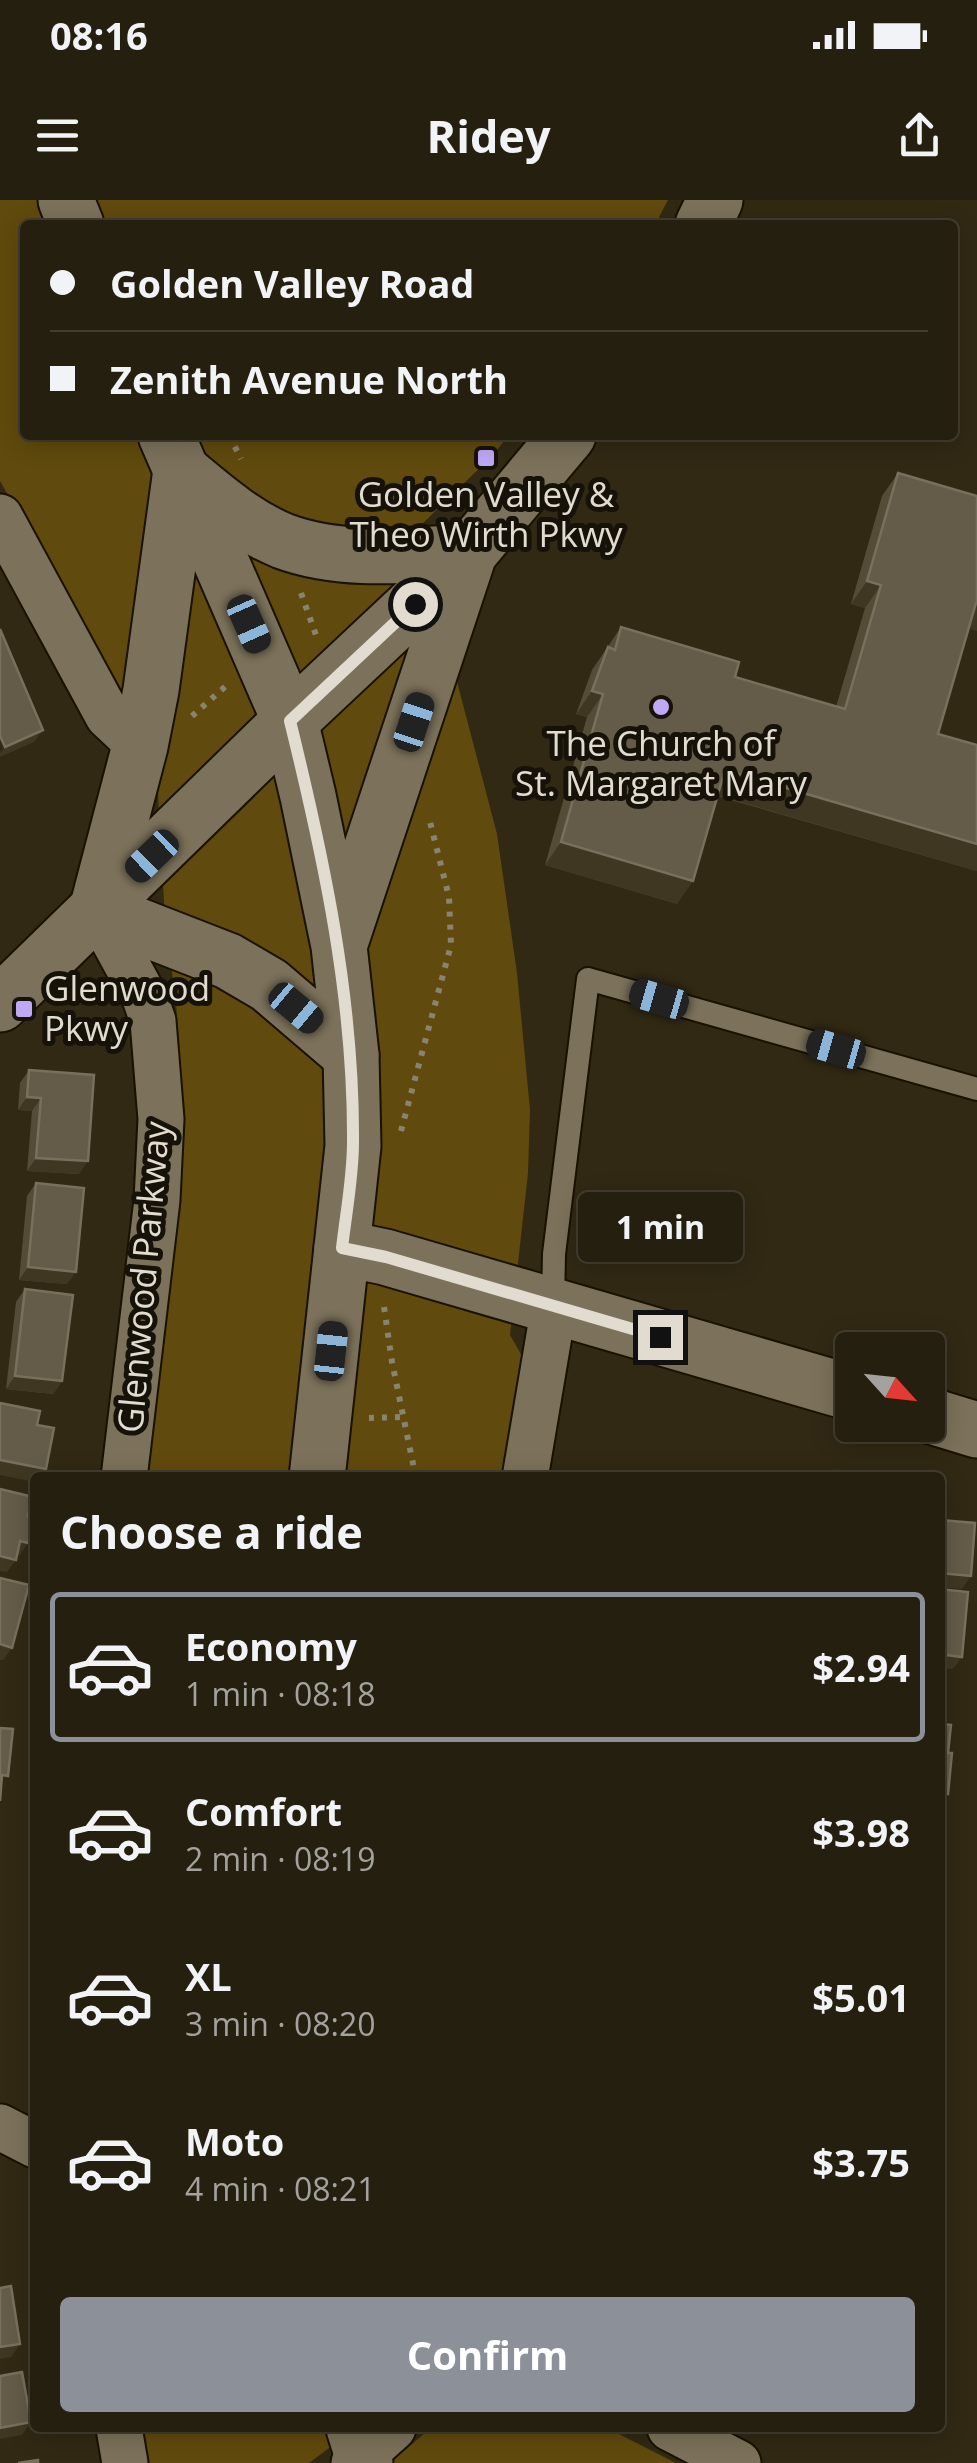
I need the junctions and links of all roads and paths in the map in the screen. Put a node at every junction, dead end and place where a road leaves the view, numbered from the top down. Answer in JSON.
{"nodes":[{"id":1,"x":564,"y":440,"type":"edge"},
{"id":2,"x":173,"y":452,"type":"edge"},
{"id":3,"x":0,"y":517,"type":"edge"},
{"id":4,"x":470,"y":552,"type":"junction"},
{"id":5,"x":290,"y":721,"type":"junction"},
{"id":6,"x":140,"y":746,"type":"junction"},
{"id":7,"x":428,"y":814,"type":"dead end"},
{"id":8,"x":97,"y":910,"type":"junction"},
{"id":9,"x":339,"y":946,"type":"junction"},
{"id":10,"x":0,"y":1004,"type":"edge"},
{"id":11,"x":351,"y":1055,"type":"junction"},
{"id":12,"x":977,"y":1089,"type":"edge"},
{"id":13,"x":400,"y":1136,"type":"dead end"},
{"id":14,"x":364,"y":1252,"type":"junction"},
{"id":15,"x":554,"y":1306,"type":"junction"},
{"id":16,"x":835,"y":1388,"type":"edge"},
{"id":17,"x":945,"y":1420,"type":"edge"},
{"id":18,"x":977,"y":1430,"type":"edge"},
{"id":19,"x":125,"y":1472,"type":"edge"},
{"id":20,"x":318,"y":1472,"type":"edge"},
{"id":21,"x":415,"y":1472,"type":"edge"},
{"id":22,"x":527,"y":1472,"type":"edge"},
{"id":23,"x":0,"y":2127,"type":"edge"},
{"id":24,"x":30,"y":2142,"type":"edge"},
{"id":25,"x":119,"y":2432,"type":"edge"},
{"id":26,"x":678,"y":2432,"type":"edge"},
{"id":27,"x":125,"y":2463,"type":"edge"},
{"id":28,"x":738,"y":2463,"type":"edge"}],
"edges":[{"from":1,"to":4,"type":"street"},
{"from":2,"to":4,"type":"street"},
{"from":2,"to":5,"type":"street"},
{"from":2,"to":6,"type":"street"},
{"from":3,"to":6,"type":"street"},
{"from":4,"to":5,"type":"street"},
{"from":4,"to":9,"type":"street"},
{"from":5,"to":8,"type":"street"},
{"from":5,"to":9,"type":"street"},
{"from":6,"to":8,"type":"street"},
{"from":7,"to":13,"type":"path"},
{"from":8,"to":10,"type":"street"},
{"from":8,"to":11,"type":"street"},
{"from":8,"to":19,"type":"street","name":"Glenwood Parkway"},
{"from":9,"to":11,"type":"street"},
{"from":11,"to":14,"type":"street"},
{"from":12,"to":15,"type":"lane"},
{"from":14,"to":15,"type":"street"},
{"from":14,"to":20,"type":"street"},
{"from":14,"to":21,"type":"path"},
{"from":15,"to":16,"type":"street"},
{"from":15,"to":22,"type":"street"},
{"from":17,"to":18,"type":"street"},
{"from":23,"to":24,"type":"street"},
{"from":25,"to":27,"type":"street"},
{"from":26,"to":28,"type":"street"}]}
